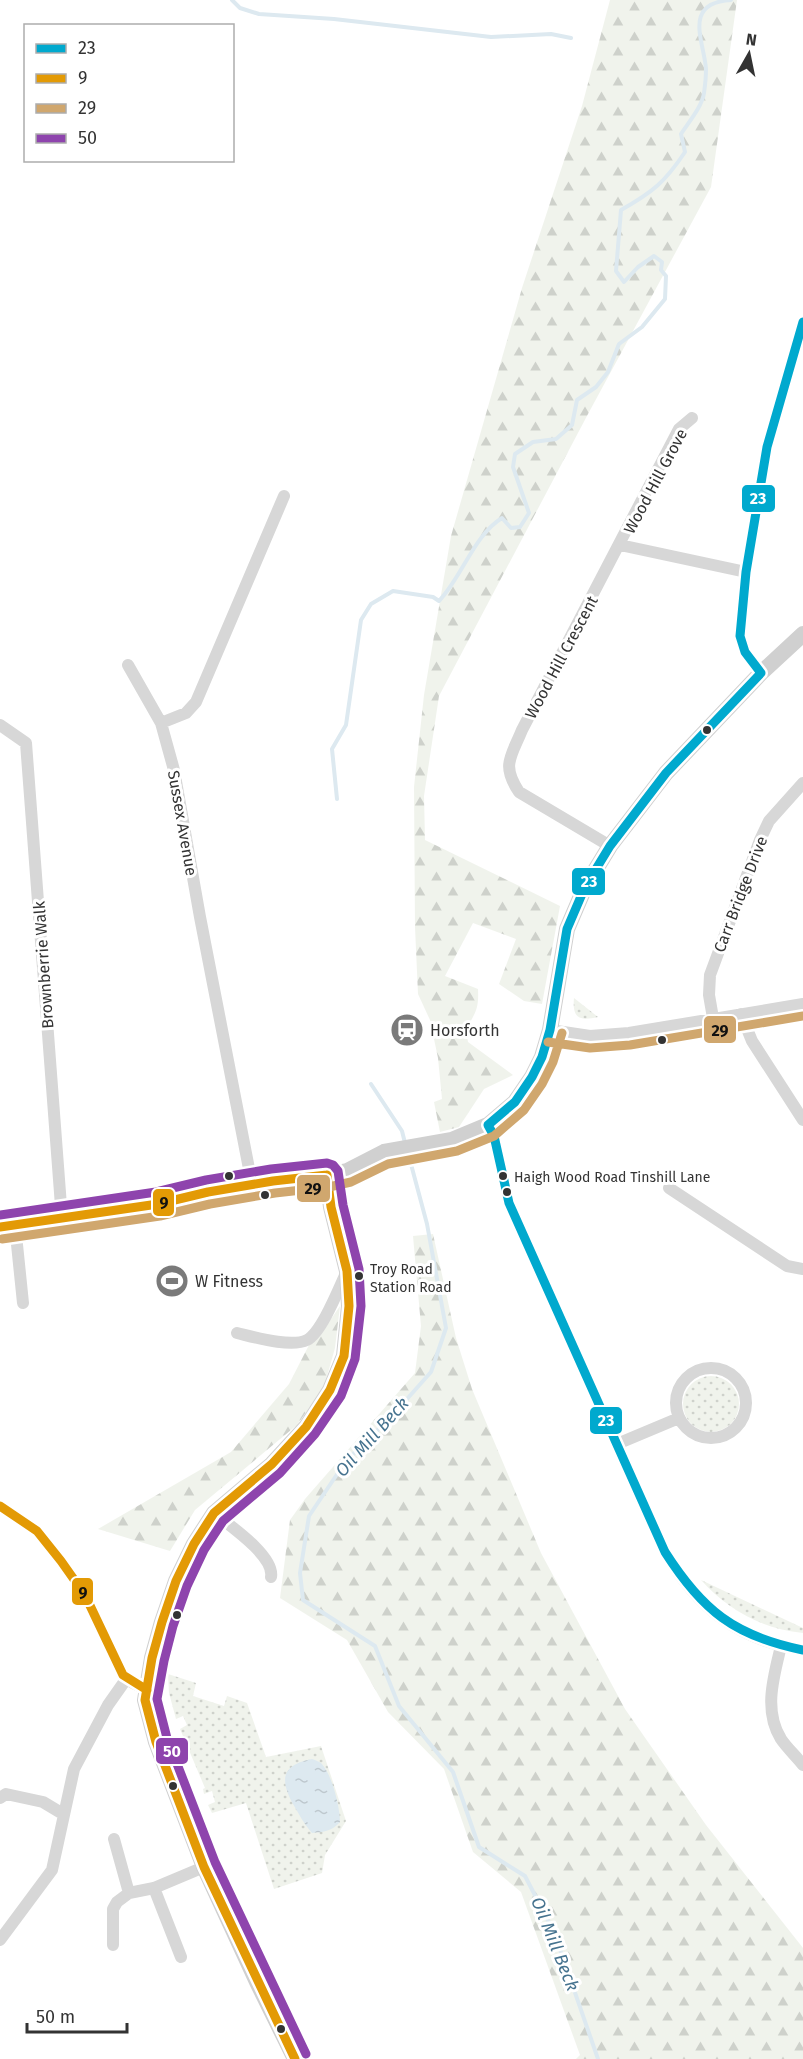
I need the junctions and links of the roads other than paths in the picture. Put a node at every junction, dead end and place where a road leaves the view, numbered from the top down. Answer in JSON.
{"nodes":[{"id":1,"x":803,"y":322,"type":"edge"},
{"id":2,"x":692,"y":418,"type":"dead end"},
{"id":3,"x":284,"y":496,"type":"dead end"},
{"id":4,"x":620,"y":545,"type":"junction"},
{"id":5,"x":746,"y":572,"type":"junction"},
{"id":6,"x":803,"y":634,"type":"edge"},
{"id":7,"x":128,"y":665,"type":"dead end"},
{"id":8,"x":761,"y":673,"type":"junction"},
{"id":9,"x":161,"y":723,"type":"junction"},
{"id":10,"x":0,"y":725,"type":"edge"},
{"id":11,"x":803,"y":783,"type":"edge"},
{"id":12,"x":610,"y":846,"type":"junction"},
{"id":13,"x":803,"y":1004,"type":"edge"},
{"id":14,"x":741,"y":1014,"type":"junction"},
{"id":15,"x":713,"y":1018,"type":"junction"},
{"id":16,"x":550,"y":1030,"type":"junction"},
{"id":17,"x":803,"y":1120,"type":"edge"},
{"id":18,"x":488,"y":1125,"type":"junction"},
{"id":19,"x":327,"y":1175,"type":"junction"},
{"id":20,"x":252,"y":1184,"type":"junction"},
{"id":21,"x":669,"y":1188,"type":"dead end"},
{"id":22,"x":62,"y":1218,"type":"junction"},
{"id":23,"x":7,"y":1226,"type":"edge"},
{"id":24,"x":803,"y":1269,"type":"edge"},
{"id":25,"x":347,"y":1271,"type":"junction"},
{"id":26,"x":23,"y":1303,"type":"dead end"},
{"id":27,"x":237,"y":1334,"type":"dead end"},
{"id":28,"x":679,"y":1418,"type":"junction"},
{"id":29,"x":617,"y":1444,"type":"junction"},
{"id":30,"x":0,"y":1506,"type":"edge"},
{"id":31,"x":214,"y":1513,"type":"junction"},
{"id":32,"x":271,"y":1577,"type":"dead end"},
{"id":33,"x":781,"y":1646,"type":"junction"},
{"id":34,"x":803,"y":1650,"type":"edge"},
{"id":35,"x":127,"y":1678,"type":"junction"},
{"id":36,"x":147,"y":1690,"type":"junction"},
{"id":37,"x":803,"y":1765,"type":"edge"},
{"id":38,"x":0,"y":1798,"type":"edge"},
{"id":39,"x":63,"y":1814,"type":"junction"},
{"id":40,"x":114,"y":1839,"type":"dead end"},
{"id":41,"x":204,"y":1867,"type":"junction"},
{"id":42,"x":154,"y":1888,"type":"junction"},
{"id":43,"x":129,"y":1893,"type":"junction"},
{"id":44,"x":0,"y":1940,"type":"edge"},
{"id":45,"x":113,"y":1945,"type":"dead end"},
{"id":46,"x":181,"y":1957,"type":"dead end"},
{"id":47,"x":295,"y":2059,"type":"edge"}],
"edges":[{"from":1,"to":5,"type":"street"},
{"from":2,"to":4,"type":"street","name":"Wood Hill Grove"},
{"from":3,"to":9,"type":"street"},
{"from":4,"to":5,"type":"street"},
{"from":4,"to":12,"type":"street","name":"Wood Hill Crescent"},
{"from":5,"to":8,"type":"street"},
{"from":6,"to":8,"type":"street"},
{"from":7,"to":9,"type":"street","name":"Sussex Avenue"},
{"from":8,"to":12,"type":"street"},
{"from":9,"to":20,"type":"street","name":"Sussex Avenue"},
{"from":10,"to":22,"type":"street","name":"Brownberrie Walk"},
{"from":11,"to":15,"type":"street","name":"Carr Bridge Drive"},
{"from":12,"to":16,"type":"street"},
{"from":13,"to":14,"type":"street"},
{"from":14,"to":15,"type":"street"},
{"from":14,"to":17,"type":"street"},
{"from":15,"to":16,"type":"street"},
{"from":16,"to":18,"type":"street"},
{"from":18,"to":19,"type":"street"},
{"from":18,"to":29,"type":"street"},
{"from":19,"to":20,"type":"street"},
{"from":19,"to":25,"type":"street"},
{"from":20,"to":22,"type":"street"},
{"from":21,"to":24,"type":"street"},
{"from":22,"to":23,"type":"street"},
{"from":23,"to":26,"type":"street"},
{"from":25,"to":27,"type":"street"},
{"from":25,"to":31,"type":"street"},
{"from":28,"to":28,"type":"street"},
{"from":28,"to":29,"type":"street"},
{"from":29,"to":33,"type":"street"},
{"from":30,"to":35,"type":"street"},
{"from":31,"to":32,"type":"street"},
{"from":31,"to":36,"type":"street"},
{"from":33,"to":34,"type":"street"},
{"from":33,"to":37,"type":"street"},
{"from":35,"to":36,"type":"street"},
{"from":35,"to":39,"type":"street"},
{"from":36,"to":41,"type":"street"},
{"from":38,"to":39,"type":"street"},
{"from":39,"to":44,"type":"street"},
{"from":40,"to":43,"type":"street"},
{"from":41,"to":42,"type":"street"},
{"from":41,"to":47,"type":"street"},
{"from":42,"to":43,"type":"street"},
{"from":42,"to":46,"type":"street"},
{"from":43,"to":45,"type":"street"}]}
